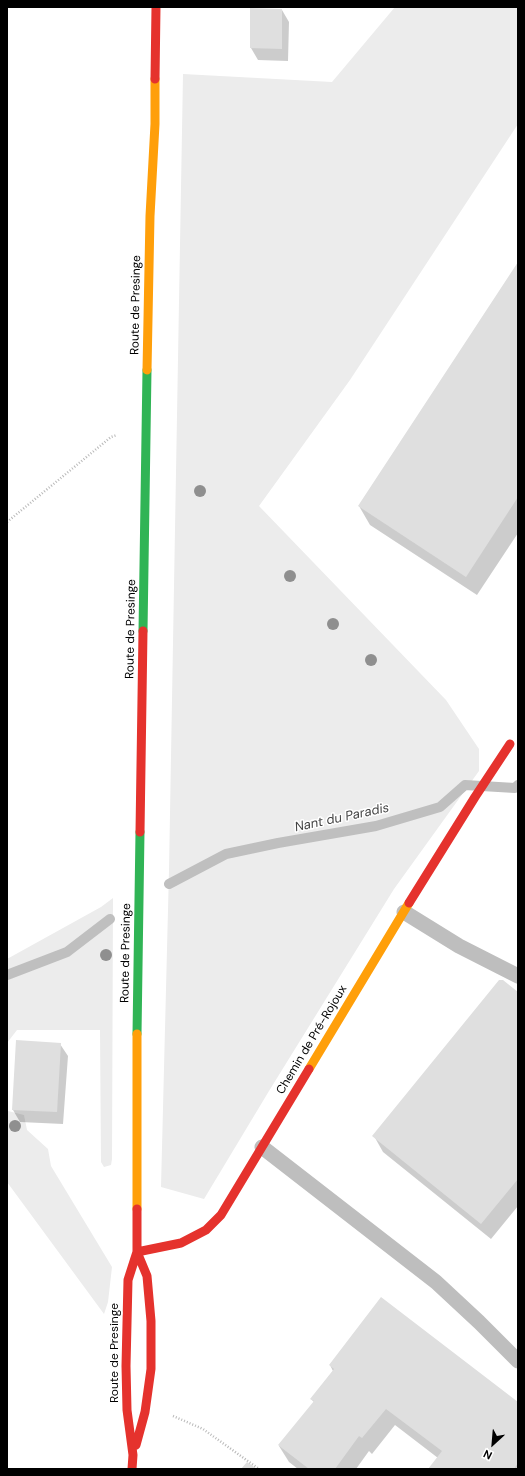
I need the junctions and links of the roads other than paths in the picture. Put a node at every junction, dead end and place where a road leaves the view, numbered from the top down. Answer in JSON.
{"nodes":[{"id":1,"x":156,"y":7,"type":"edge"},
{"id":2,"x":510,"y":744,"type":"dead end"},
{"id":3,"x":404,"y":912,"type":"junction"},
{"id":4,"x":518,"y":976,"type":"edge"},
{"id":5,"x":262,"y":1147,"type":"junction"},
{"id":6,"x":137,"y":1252,"type":"junction"},
{"id":7,"x":518,"y":1361,"type":"edge"},
{"id":8,"x":133,"y":1455,"type":"junction"},
{"id":9,"x":132,"y":1469,"type":"edge"}],
"edges":[{"from":1,"to":6,"type":"street","name":"Route de Presinge"},
{"from":2,"to":3,"type":"street","name":"Chemin de Pré-Rojoux"},
{"from":3,"to":4,"type":"lane"},
{"from":3,"to":5,"type":"street","name":"Chemin de Pré-Rojoux"},
{"from":5,"to":6,"type":"street","name":"Chemin de Pré-Rojoux"},
{"from":5,"to":7,"type":"lane"},
{"from":6,"to":8,"type":"street","name":"Route de Presinge"},
{"from":6,"to":8,"type":"street","name":"Route de Presinge"},
{"from":8,"to":9,"type":"street","name":"Route de Presinge"}]}
